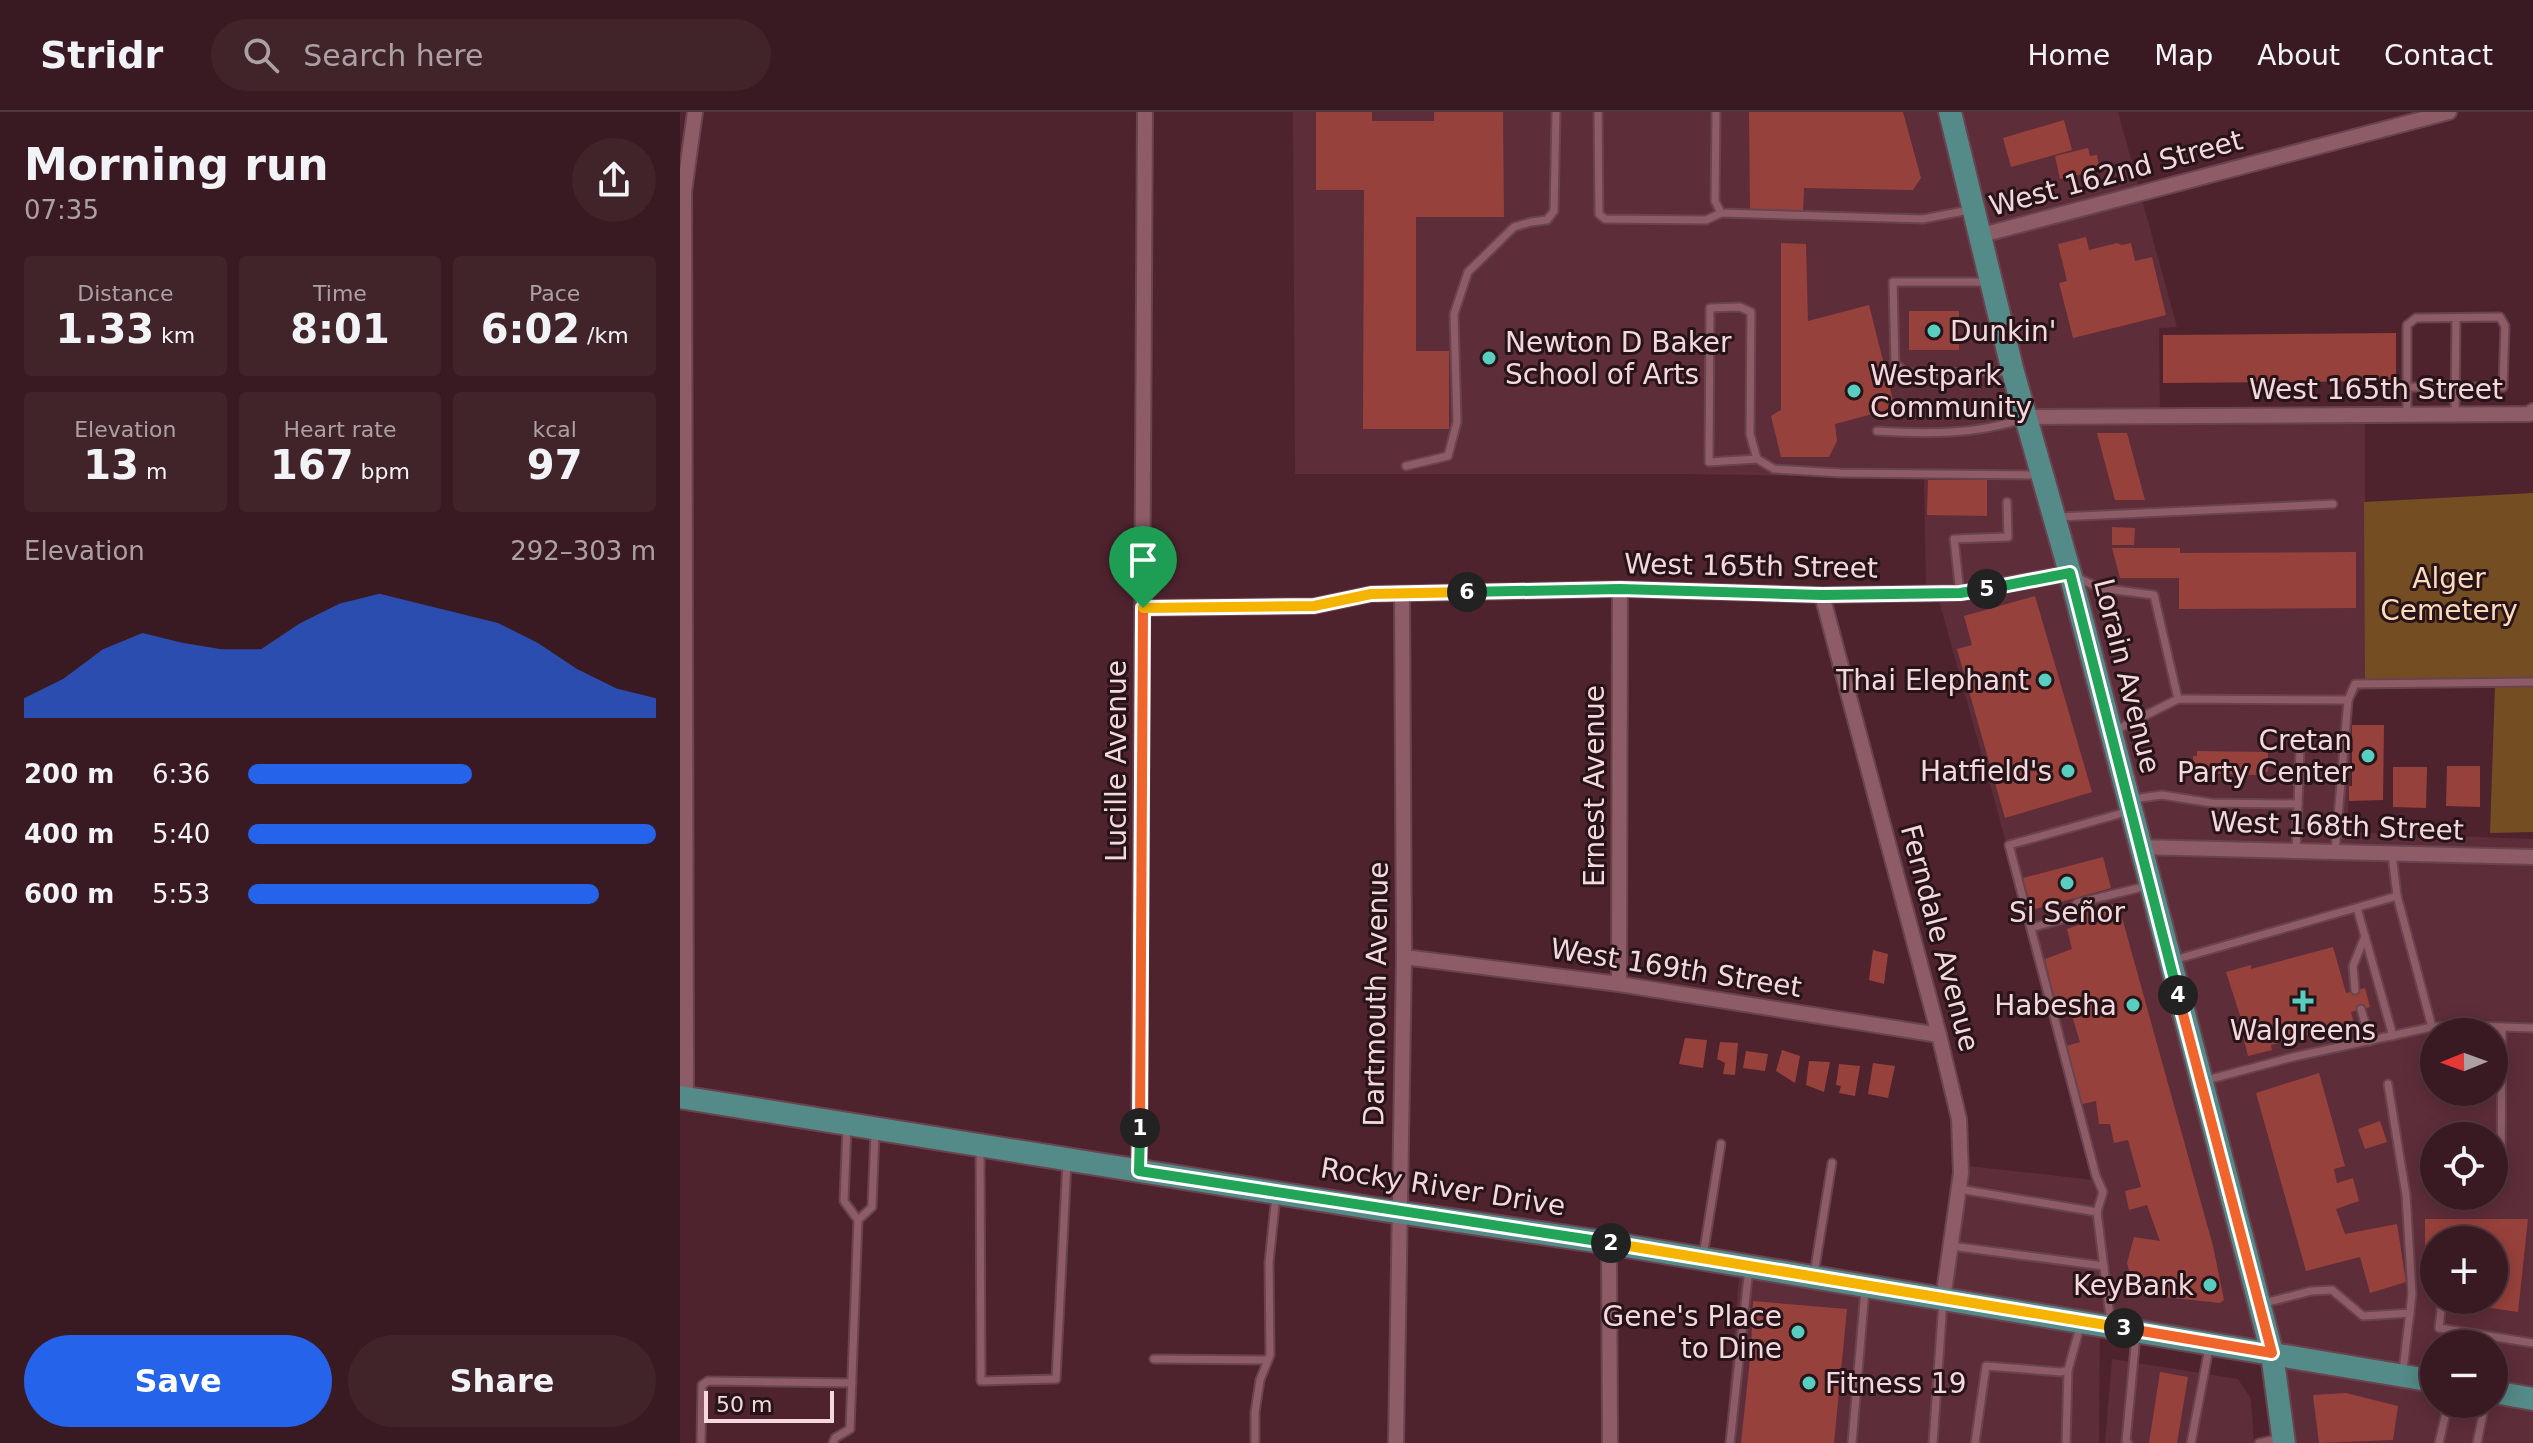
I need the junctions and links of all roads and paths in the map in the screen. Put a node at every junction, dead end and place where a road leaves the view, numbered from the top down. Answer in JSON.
{"nodes":[{"id":1,"x":695,"y":112,"type":"edge"},
{"id":2,"x":1145,"y":112,"type":"edge"},
{"id":3,"x":1556,"y":112,"type":"edge"},
{"id":4,"x":1598,"y":112,"type":"edge"},
{"id":5,"x":1716,"y":112,"type":"edge"},
{"id":6,"x":1950,"y":112,"type":"edge"},
{"id":7,"x":2449,"y":112,"type":"edge"},
{"id":8,"x":1975,"y":209,"type":"junction"},
{"id":9,"x":1721,"y":213,"type":"junction"},
{"id":10,"x":1982,"y":235,"type":"junction"},
{"id":11,"x":1992,"y":282,"type":"junction"},
{"id":12,"x":2456,"y":318,"type":"junction"},
{"id":13,"x":2013,"y":372,"type":"junction"},
{"id":14,"x":2407,"y":387,"type":"junction"},
{"id":15,"x":2456,"y":387,"type":"junction"},
{"id":16,"x":2533,"y":411,"type":"edge"},
{"id":17,"x":2455,"y":414,"type":"junction"},
{"id":18,"x":2407,"y":415,"type":"junction"},
{"id":19,"x":2027,"y":417,"type":"junction"},
{"id":20,"x":1877,"y":431,"type":"dead end"},
{"id":21,"x":1757,"y":459,"type":"junction"},
{"id":22,"x":1406,"y":466,"type":"dead end"},
{"id":23,"x":2041,"y":475,"type":"junction"},
{"id":24,"x":2007,"y":502,"type":"dead end"},
{"id":25,"x":2333,"y":504,"type":"dead end"},
{"id":26,"x":2053,"y":518,"type":"junction"},
{"id":27,"x":2070,"y":573,"type":"junction"},
{"id":28,"x":1620,"y":589,"type":"junction"},
{"id":29,"x":1960,"y":593,"type":"junction"},
{"id":30,"x":1402,"y":594,"type":"junction"},
{"id":31,"x":1822,"y":595,"type":"junction"},
{"id":32,"x":1143,"y":608,"type":"junction"},
{"id":33,"x":2533,"y":682,"type":"edge"},
{"id":34,"x":2178,"y":699,"type":"junction"},
{"id":35,"x":2348,"y":700,"type":"junction"},
{"id":36,"x":2110,"y":733,"type":"junction"},
{"id":37,"x":2300,"y":750,"type":"dead end"},
{"id":38,"x":2298,"y":804,"type":"junction"},
{"id":39,"x":2128,"y":805,"type":"junction"},
{"id":40,"x":2139,"y":847,"type":"junction"},
{"id":41,"x":2296,"y":851,"type":"junction"},
{"id":42,"x":2335,"y":852,"type":"junction"},
{"id":43,"x":2391,"y":854,"type":"junction"},
{"id":44,"x":2533,"y":857,"type":"edge"},
{"id":45,"x":2149,"y":886,"type":"junction"},
{"id":46,"x":2397,"y":896,"type":"junction"},
{"id":47,"x":2357,"y":908,"type":"junction"},
{"id":48,"x":2031,"y":928,"type":"junction"},
{"id":49,"x":2365,"y":936,"type":"junction"},
{"id":50,"x":1404,"y":957,"type":"junction"},
{"id":51,"x":2169,"y":961,"type":"junction"},
{"id":52,"x":1619,"y":984,"type":"junction"},
{"id":53,"x":2355,"y":990,"type":"dead end"},
{"id":54,"x":2361,"y":1009,"type":"dead end"},
{"id":55,"x":2430,"y":1018,"type":"edge"},
{"id":56,"x":2508,"y":1027,"type":"edge"},
{"id":57,"x":2533,"y":1028,"type":"edge"},
{"id":58,"x":2420,"y":1030,"type":"edge"},
{"id":59,"x":1939,"y":1035,"type":"junction"},
{"id":60,"x":2393,"y":1036,"type":"junction"},
{"id":61,"x":2370,"y":1041,"type":"junction"},
{"id":62,"x":2201,"y":1082,"type":"junction"},
{"id":63,"x":2388,"y":1084,"type":"dead end"},
{"id":64,"x":683,"y":1097,"type":"edge"},
{"id":65,"x":847,"y":1124,"type":"junction"},
{"id":66,"x":875,"y":1128,"type":"junction"},
{"id":67,"x":1721,"y":1144,"type":"dead end"},
{"id":68,"x":980,"y":1145,"type":"junction"},
{"id":69,"x":1067,"y":1159,"type":"junction"},
{"id":70,"x":1832,"y":1163,"type":"dead end"},
{"id":71,"x":1139,"y":1171,"type":"junction"},
{"id":72,"x":1959,"y":1189,"type":"junction"},
{"id":73,"x":1276,"y":1193,"type":"junction"},
{"id":74,"x":1398,"y":1212,"type":"junction"},
{"id":75,"x":2097,"y":1212,"type":"junction"},
{"id":76,"x":858,"y":1220,"type":"junction"},
{"id":77,"x":1609,"y":1243,"type":"junction"},
{"id":78,"x":1951,"y":1246,"type":"junction"},
{"id":79,"x":1702,"y":1258,"type":"junction"},
{"id":80,"x":1749,"y":1266,"type":"junction"},
{"id":81,"x":2104,"y":1266,"type":"junction"},
{"id":82,"x":1813,"y":1276,"type":"junction"},
{"id":83,"x":1866,"y":1285,"type":"junction"},
{"id":84,"x":1943,"y":1299,"type":"junction"},
{"id":85,"x":2259,"y":1304,"type":"junction"},
{"id":86,"x":2410,"y":1313,"type":"junction"},
{"id":87,"x":2440,"y":1314,"type":"edge"},
{"id":88,"x":2081,"y":1321,"type":"junction"},
{"id":89,"x":2111,"y":1325,"type":"junction"},
{"id":90,"x":2136,"y":1330,"type":"junction"},
{"id":91,"x":2210,"y":1342,"type":"junction"},
{"id":92,"x":2533,"y":1343,"type":"edge"},
{"id":93,"x":2272,"y":1353,"type":"junction"},
{"id":94,"x":1154,"y":1359,"type":"dead end"},
{"id":95,"x":1267,"y":1360,"type":"junction"},
{"id":96,"x":2068,"y":1370,"type":"junction"},
{"id":97,"x":2402,"y":1376,"type":"junction"},
{"id":98,"x":2420,"y":1379,"type":"edge"},
{"id":99,"x":852,"y":1383,"type":"junction"},
{"id":100,"x":2508,"y":1393,"type":"edge"},
{"id":101,"x":2533,"y":1395,"type":"edge"},
{"id":102,"x":2445,"y":1418,"type":"edge"},
{"id":103,"x":2482,"y":1418,"type":"edge"},
{"id":104,"x":2283,"y":1440,"type":"edge"},
{"id":105,"x":701,"y":1443,"type":"edge"},
{"id":106,"x":833,"y":1443,"type":"edge"},
{"id":107,"x":1255,"y":1443,"type":"edge"},
{"id":108,"x":1396,"y":1443,"type":"edge"},
{"id":109,"x":1610,"y":1443,"type":"edge"},
{"id":110,"x":1730,"y":1443,"type":"edge"},
{"id":111,"x":1852,"y":1443,"type":"edge"},
{"id":112,"x":1933,"y":1443,"type":"edge"},
{"id":113,"x":1975,"y":1443,"type":"edge"},
{"id":114,"x":2066,"y":1443,"type":"edge"},
{"id":115,"x":2128,"y":1443,"type":"edge"},
{"id":116,"x":2191,"y":1443,"type":"edge"},
{"id":117,"x":2259,"y":1443,"type":"edge"},
{"id":118,"x":2439,"y":1443,"type":"edge"},
{"id":119,"x":2477,"y":1443,"type":"edge"}],
"edges":[{"from":1,"to":64,"type":"street"},
{"from":2,"to":32,"type":"street","name":"Lucille Avenue"},
{"from":3,"to":22,"type":"lane"},
{"from":4,"to":9,"type":"lane"},
{"from":5,"to":9,"type":"lane"},
{"from":6,"to":8,"type":"main road","name":"Lorain Avenue"},
{"from":7,"to":10,"type":"street","name":"West 162nd Street"},
{"from":8,"to":9,"type":"lane"},
{"from":8,"to":10,"type":"main road","name":"Lorain Avenue"},
{"from":10,"to":11,"type":"main road","name":"Lorain Avenue"},
{"from":11,"to":13,"type":"main road","name":"Lorain Avenue"},
{"from":11,"to":13,"type":"lane"},
{"from":12,"to":14,"type":"lane"},
{"from":12,"to":15,"type":"lane"},
{"from":12,"to":15,"type":"lane"},
{"from":13,"to":19,"type":"main road","name":"Lorain Avenue"},
{"from":14,"to":15,"type":"lane"},
{"from":14,"to":18,"type":"lane"},
{"from":15,"to":17,"type":"lane"},
{"from":16,"to":17,"type":"street","name":"West 165th Street"},
{"from":17,"to":18,"type":"street","name":"West 165th Street"},
{"from":18,"to":19,"type":"street","name":"West 165th Street"},
{"from":19,"to":20,"type":"lane"},
{"from":19,"to":23,"type":"main road","name":"Lorain Avenue"},
{"from":21,"to":21,"type":"lane"},
{"from":21,"to":23,"type":"lane"},
{"from":23,"to":26,"type":"main road","name":"Lorain Avenue"},
{"from":24,"to":29,"type":"lane"},
{"from":25,"to":26,"type":"lane"},
{"from":26,"to":27,"type":"main road","name":"Lorain Avenue"},
{"from":27,"to":29,"type":"street","name":"West 165th Street"},
{"from":27,"to":34,"type":"lane"},
{"from":27,"to":36,"type":"main road","name":"Lorain Avenue"},
{"from":28,"to":30,"type":"street","name":"West 165th Street"},
{"from":28,"to":31,"type":"street","name":"West 165th Street"},
{"from":28,"to":52,"type":"street","name":"Ernest Avenue"},
{"from":29,"to":31,"type":"street","name":"West 165th Street"},
{"from":30,"to":32,"type":"street","name":"West 165th Street"},
{"from":30,"to":50,"type":"street","name":"Dartmouth Avenue"},
{"from":31,"to":59,"type":"street","name":"Ferndale Avenue"},
{"from":32,"to":71,"type":"street","name":"Lucille Avenue"},
{"from":33,"to":35,"type":"lane"},
{"from":34,"to":35,"type":"lane"},
{"from":34,"to":36,"type":"lane"},
{"from":35,"to":42,"type":"lane"},
{"from":36,"to":39,"type":"main road","name":"Lorain Avenue"},
{"from":37,"to":38,"type":"lane"},
{"from":38,"to":39,"type":"lane"},
{"from":38,"to":41,"type":"lane"},
{"from":39,"to":40,"type":"main road","name":"Lorain Avenue"},
{"from":39,"to":48,"type":"lane"},
{"from":40,"to":41,"type":"street","name":"West 168th Street"},
{"from":40,"to":45,"type":"main road","name":"Lorain Avenue"},
{"from":41,"to":42,"type":"street","name":"West 168th Street"},
{"from":42,"to":43,"type":"street","name":"West 168th Street"},
{"from":43,"to":44,"type":"street","name":"West 168th Street"},
{"from":43,"to":46,"type":"lane"},
{"from":45,"to":48,"type":"lane"},
{"from":45,"to":51,"type":"main road","name":"Lorain Avenue"},
{"from":46,"to":47,"type":"lane"},
{"from":46,"to":55,"type":"lane"},
{"from":47,"to":49,"type":"lane"},
{"from":47,"to":51,"type":"lane"},
{"from":48,"to":75,"type":"lane"},
{"from":49,"to":53,"type":"lane"},
{"from":49,"to":60,"type":"lane"},
{"from":50,"to":52,"type":"street","name":"West 169th Street"},
{"from":50,"to":74,"type":"street","name":"Dartmouth Avenue"},
{"from":51,"to":62,"type":"main road","name":"Lorain Avenue"},
{"from":52,"to":59,"type":"street","name":"West 169th Street"},
{"from":54,"to":61,"type":"lane"},
{"from":56,"to":57,"type":"lane"},
{"from":58,"to":60,"type":"lane"},
{"from":59,"to":72,"type":"street","name":"Ferndale Avenue"},
{"from":60,"to":61,"type":"lane"},
{"from":61,"to":62,"type":"lane"},
{"from":62,"to":85,"type":"main road","name":"Lorain Avenue"},
{"from":63,"to":86,"type":"lane"},
{"from":64,"to":65,"type":"main road","name":"Rocky River Drive"},
{"from":65,"to":66,"type":"main road","name":"Rocky River Drive"},
{"from":65,"to":76,"type":"lane"},
{"from":66,"to":68,"type":"main road","name":"Rocky River Drive"},
{"from":66,"to":76,"type":"lane"},
{"from":67,"to":79,"type":"lane"},
{"from":68,"to":69,"type":"main road","name":"Rocky River Drive"},
{"from":68,"to":69,"type":"lane"},
{"from":69,"to":71,"type":"main road","name":"Rocky River Drive"},
{"from":70,"to":82,"type":"lane"},
{"from":71,"to":73,"type":"main road","name":"Rocky River Drive"},
{"from":72,"to":75,"type":"lane"},
{"from":72,"to":78,"type":"street","name":"Ferndale Avenue"},
{"from":73,"to":74,"type":"main road","name":"Rocky River Drive"},
{"from":73,"to":95,"type":"lane"},
{"from":74,"to":77,"type":"main road","name":"Rocky River Drive"},
{"from":74,"to":108,"type":"street","name":"Dartmouth Avenue"},
{"from":75,"to":81,"type":"lane"},
{"from":76,"to":99,"type":"lane"},
{"from":77,"to":79,"type":"main road","name":"Rocky River Drive"},
{"from":77,"to":109,"type":"street"},
{"from":78,"to":81,"type":"lane"},
{"from":78,"to":84,"type":"street","name":"Ferndale Avenue"},
{"from":79,"to":80,"type":"main road","name":"Rocky River Drive"},
{"from":80,"to":82,"type":"main road","name":"Rocky River Drive"},
{"from":80,"to":110,"type":"lane"},
{"from":81,"to":89,"type":"lane"},
{"from":82,"to":83,"type":"main road","name":"Rocky River Drive"},
{"from":83,"to":84,"type":"main road","name":"Rocky River Drive"},
{"from":83,"to":111,"type":"lane"},
{"from":84,"to":88,"type":"main road","name":"Rocky River Drive"},
{"from":84,"to":112,"type":"lane"},
{"from":85,"to":86,"type":"lane"},
{"from":85,"to":93,"type":"main road","name":"Lorain Avenue"},
{"from":86,"to":97,"type":"lane"},
{"from":87,"to":92,"type":"lane"},
{"from":88,"to":89,"type":"main road","name":"Rocky River Drive"},
{"from":88,"to":96,"type":"lane"},
{"from":89,"to":90,"type":"main road","name":"Rocky River Drive"},
{"from":90,"to":91,"type":"main road","name":"Rocky River Drive"},
{"from":90,"to":115,"type":"lane"},
{"from":91,"to":93,"type":"main road","name":"Rocky River Drive"},
{"from":91,"to":116,"type":"lane"},
{"from":93,"to":97,"type":"main road","name":"Rocky River Drive"},
{"from":93,"to":104,"type":"main road","name":"Lorain Avenue"},
{"from":94,"to":95,"type":"lane"},
{"from":95,"to":107,"type":"lane"},
{"from":96,"to":113,"type":"lane"},
{"from":96,"to":114,"type":"lane"},
{"from":97,"to":98,"type":"main road","name":"Rocky River Drive"},
{"from":99,"to":105,"type":"lane"},
{"from":99,"to":106,"type":"lane"},
{"from":100,"to":101,"type":"main road"},
{"from":102,"to":118,"type":"lane"},
{"from":103,"to":119,"type":"lane"},
{"from":104,"to":117,"type":"lane"}]}
